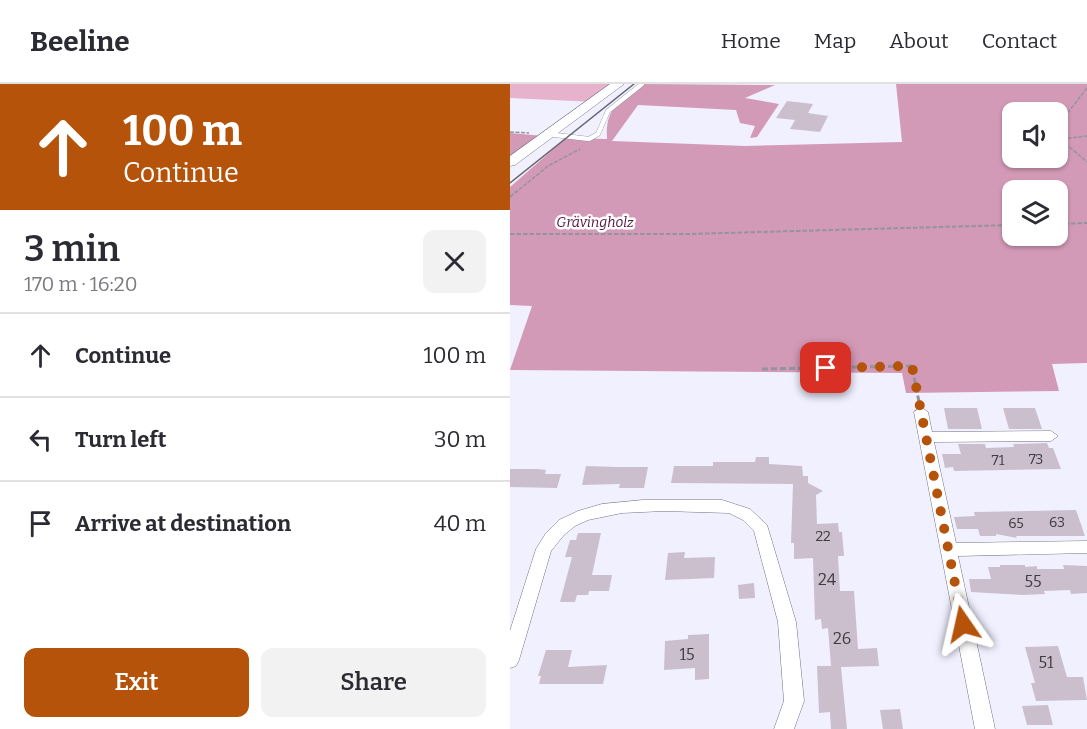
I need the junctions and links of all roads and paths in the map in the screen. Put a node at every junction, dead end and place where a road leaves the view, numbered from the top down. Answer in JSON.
{"nodes":[{"id":1,"x":618,"y":84,"type":"edge"},
{"id":2,"x":642,"y":84,"type":"edge"},
{"id":3,"x":1087,"y":88,"type":"edge"},
{"id":4,"x":1068,"y":113,"type":"edge"},
{"id":5,"x":547,"y":134,"type":"junction"},
{"id":6,"x":1087,"y":136,"type":"edge"},
{"id":7,"x":589,"y":138,"type":"junction"},
{"id":8,"x":1068,"y":138,"type":"edge"},
{"id":9,"x":1068,"y":145,"type":"edge"},
{"id":10,"x":510,"y":162,"type":"edge"},
{"id":11,"x":1087,"y":162,"type":"edge"},
{"id":12,"x":510,"y":197,"type":"edge"},
{"id":13,"x":1087,"y":223,"type":"edge"},
{"id":14,"x":1068,"y":224,"type":"edge"},
{"id":15,"x":1002,"y":225,"type":"edge"},
{"id":16,"x":510,"y":234,"type":"edge"},
{"id":17,"x":762,"y":369,"type":"dead end"},
{"id":18,"x":921,"y":412,"type":"joint"},
{"id":19,"x":1051,"y":436,"type":"dead end"},
{"id":20,"x":926,"y":437,"type":"junction"},
{"id":21,"x":1087,"y":548,"type":"edge"},
{"id":22,"x":948,"y":550,"type":"junction"},
{"id":23,"x":510,"y":660,"type":"edge"},
{"id":24,"x":784,"y":729,"type":"edge"},
{"id":25,"x":985,"y":729,"type":"edge"}],
"edges":[{"from":1,"to":5,"type":"main road"},
{"from":2,"to":7,"type":"lane"},
{"from":3,"to":4,"type":"path"},
{"from":5,"to":7,"type":"lane"},
{"from":5,"to":10,"type":"main road"},
{"from":6,"to":8,"type":"path"},
{"from":7,"to":12,"type":"path"},
{"from":9,"to":11,"type":"path"},
{"from":13,"to":14,"type":"path"},
{"from":15,"to":16,"type":"path"},
{"from":17,"to":18,"type":"path"},
{"from":18,"to":20,"type":"street"},
{"from":19,"to":20,"type":"street"},
{"from":20,"to":22,"type":"street"},
{"from":21,"to":22,"type":"street"},
{"from":22,"to":25,"type":"street"},
{"from":23,"to":24,"type":"street"}]}
